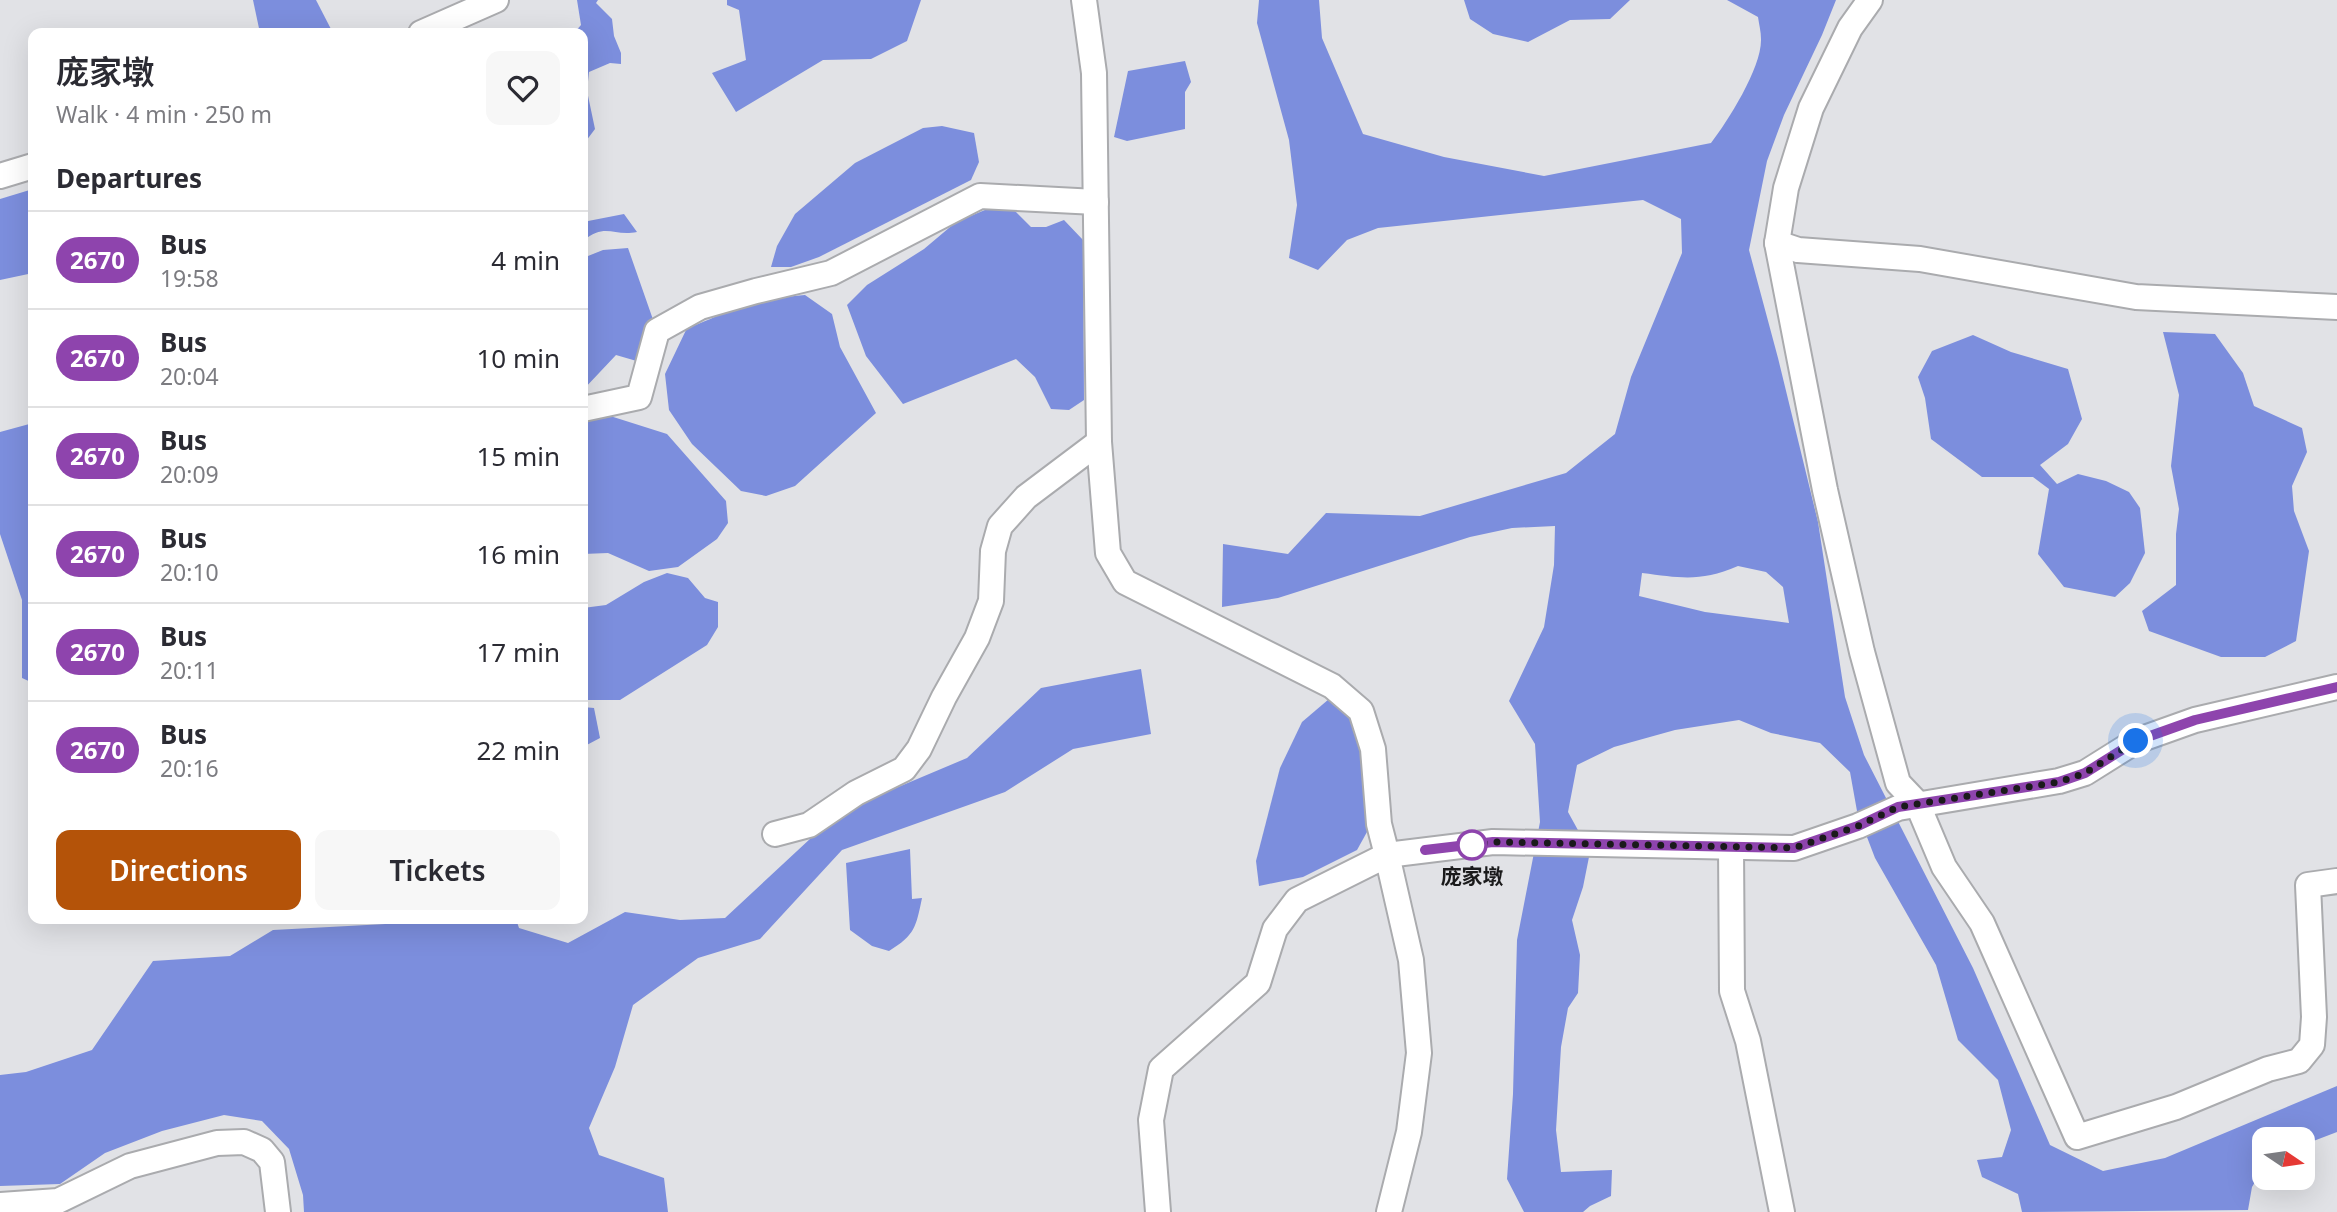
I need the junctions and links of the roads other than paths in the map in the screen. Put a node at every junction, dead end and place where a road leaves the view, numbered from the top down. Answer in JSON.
{"nodes":[{"id":1,"x":496,"y":0,"type":"edge"},
{"id":2,"x":1084,"y":0,"type":"edge"},
{"id":3,"x":1870,"y":0,"type":"edge"},
{"id":4,"x":432,"y":28,"type":"edge"},
{"id":5,"x":28,"y":168,"type":"edge"},
{"id":6,"x":0,"y":176,"type":"edge"},
{"id":7,"x":1096,"y":202,"type":"junction"},
{"id":8,"x":1777,"y":243,"type":"junction"},
{"id":9,"x":2337,"y":307,"type":"edge"},
{"id":10,"x":588,"y":409,"type":"edge"},
{"id":11,"x":1099,"y":442,"type":"junction"},
{"id":12,"x":2337,"y":687,"type":"edge"},
{"id":13,"x":1908,"y":805,"type":"junction"},
{"id":14,"x":775,"y":834,"type":"dead end"},
{"id":15,"x":1731,"y":847,"type":"junction"},
{"id":16,"x":1387,"y":855,"type":"junction"},
{"id":17,"x":2337,"y":881,"type":"edge"},
{"id":18,"x":0,"y":1205,"type":"edge"},
{"id":19,"x":278,"y":1212,"type":"edge"},
{"id":20,"x":1158,"y":1212,"type":"edge"},
{"id":21,"x":1389,"y":1212,"type":"edge"},
{"id":22,"x":1782,"y":1212,"type":"edge"}],
"edges":[{"from":1,"to":4,"type":"street"},
{"from":2,"to":7,"type":"street"},
{"from":3,"to":8,"type":"street"},
{"from":5,"to":6,"type":"street"},
{"from":7,"to":10,"type":"street"},
{"from":7,"to":11,"type":"street"},
{"from":8,"to":9,"type":"street"},
{"from":8,"to":13,"type":"street"},
{"from":11,"to":14,"type":"street"},
{"from":11,"to":16,"type":"street"},
{"from":12,"to":13,"type":"street"},
{"from":13,"to":15,"type":"street"},
{"from":13,"to":17,"type":"street"},
{"from":15,"to":16,"type":"street"},
{"from":15,"to":22,"type":"street"},
{"from":16,"to":20,"type":"street"},
{"from":16,"to":21,"type":"street"},
{"from":18,"to":19,"type":"street"}]}
